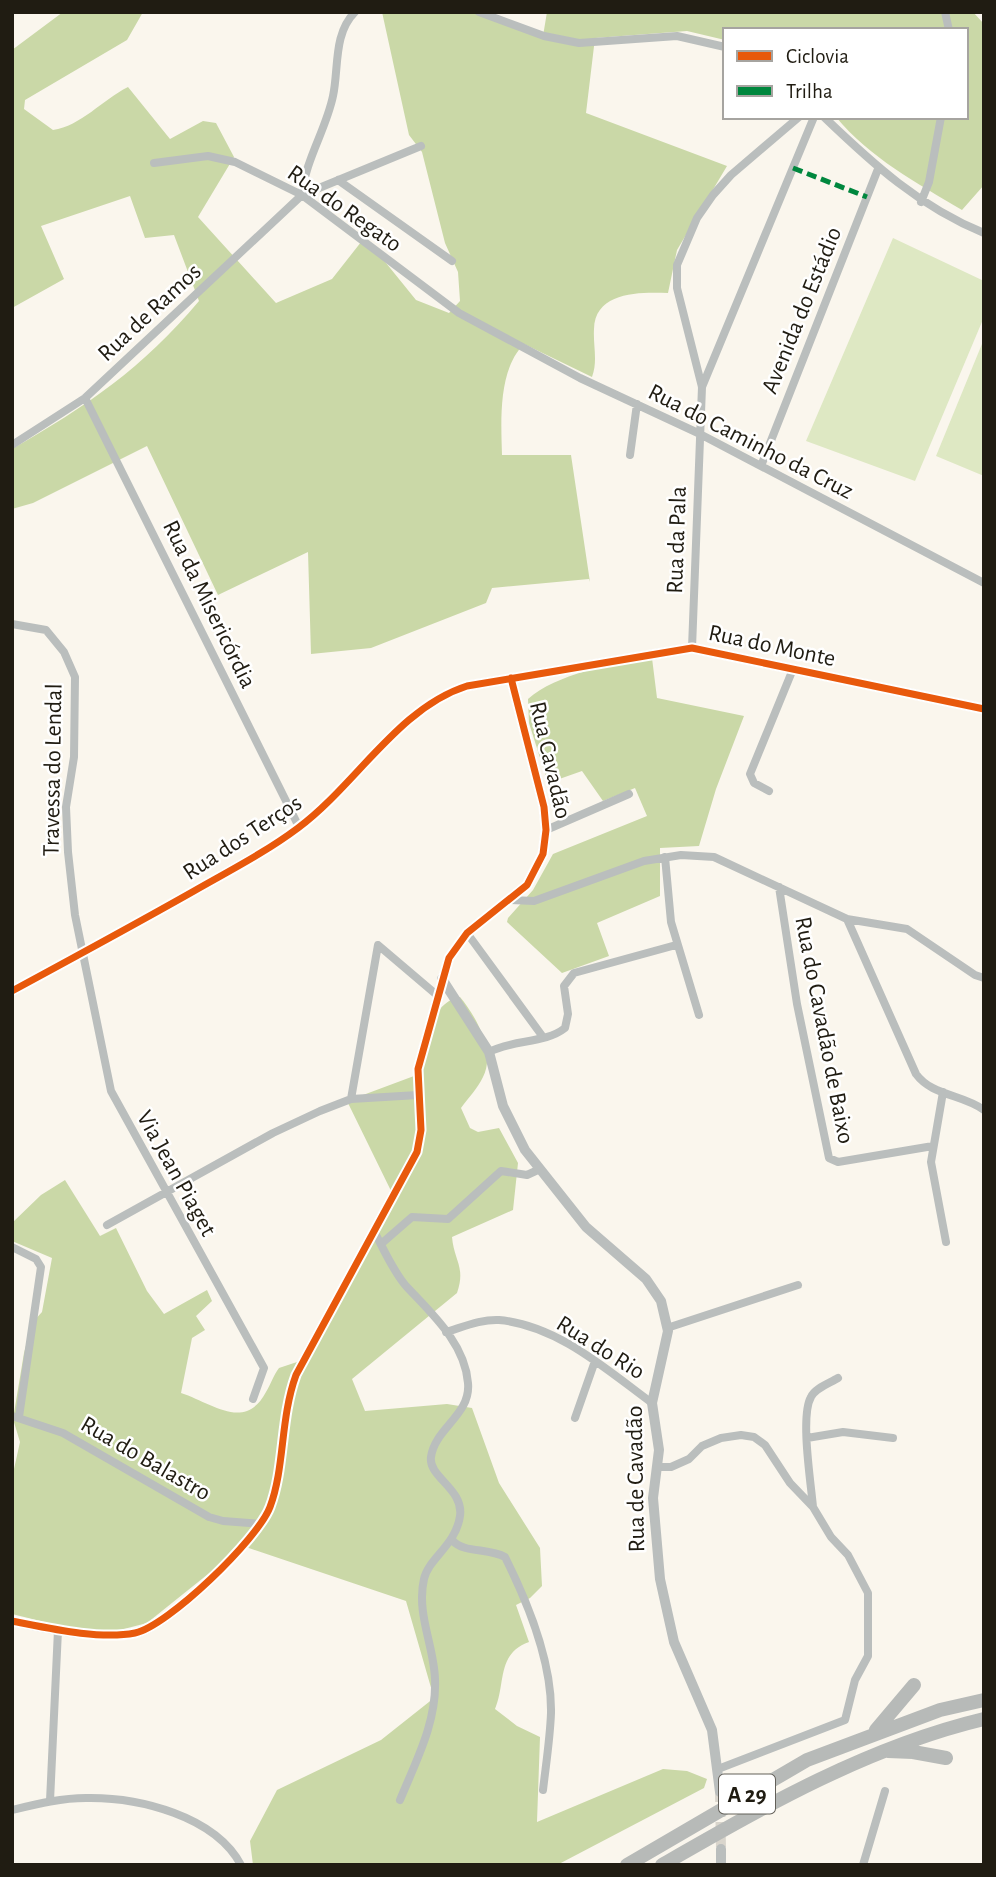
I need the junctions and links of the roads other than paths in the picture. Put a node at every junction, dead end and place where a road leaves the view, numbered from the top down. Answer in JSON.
{"nodes":[{"id":1,"x":355,"y":12,"type":"edge"},
{"id":2,"x":479,"y":12,"type":"edge"},
{"id":3,"x":723,"y":47,"type":"edge"},
{"id":4,"x":797,"y":119,"type":"edge"},
{"id":5,"x":813,"y":119,"type":"edge"},
{"id":6,"x":826,"y":119,"type":"edge"},
{"id":7,"x":941,"y":119,"type":"edge"},
{"id":8,"x":421,"y":146,"type":"dead end"},
{"id":9,"x":155,"y":163,"type":"dead end"},
{"id":10,"x":878,"y":169,"type":"junction"},
{"id":11,"x":338,"y":180,"type":"junction"},
{"id":12,"x":302,"y":195,"type":"junction"},
{"id":13,"x":920,"y":202,"type":"junction"},
{"id":14,"x":984,"y":233,"type":"edge"},
{"id":15,"x":452,"y":261,"type":"dead end"},
{"id":16,"x":499,"y":335,"type":"joint"},
{"id":17,"x":702,"y":387,"type":"junction"},
{"id":18,"x":85,"y":398,"type":"junction"},
{"id":19,"x":636,"y":404,"type":"junction"},
{"id":20,"x":698,"y":433,"type":"junction"},
{"id":21,"x":12,"y":445,"type":"edge"},
{"id":22,"x":630,"y":455,"type":"dead end"},
{"id":23,"x":761,"y":466,"type":"junction"},
{"id":24,"x":984,"y":583,"type":"edge"},
{"id":25,"x":12,"y":624,"type":"edge"},
{"id":26,"x":692,"y":648,"type":"junction"},
{"id":27,"x":793,"y":669,"type":"junction"},
{"id":28,"x":510,"y":678,"type":"junction"},
{"id":29,"x":984,"y":709,"type":"edge"},
{"id":30,"x":768,"y":791,"type":"dead end"},
{"id":31,"x":629,"y":794,"type":"dead end"},
{"id":32,"x":299,"y":827,"type":"junction"},
{"id":33,"x":546,"y":830,"type":"junction"},
{"id":34,"x":665,"y":857,"type":"junction"},
{"id":35,"x":779,"y":887,"type":"junction"},
{"id":36,"x":511,"y":900,"type":"junction"},
{"id":37,"x":847,"y":919,"type":"junction"},
{"id":38,"x":467,"y":933,"type":"junction"},
{"id":39,"x":676,"y":945,"type":"junction"},
{"id":40,"x":82,"y":953,"type":"junction"},
{"id":41,"x":984,"y":978,"type":"edge"},
{"id":42,"x":442,"y":979,"type":"junction"},
{"id":43,"x":12,"y":991,"type":"edge"},
{"id":44,"x":438,"y":996,"type":"junction"},
{"id":45,"x":699,"y":1015,"type":"dead end"},
{"id":46,"x":543,"y":1037,"type":"junction"},
{"id":47,"x":489,"y":1052,"type":"junction"},
{"id":48,"x":943,"y":1092,"type":"junction"},
{"id":49,"x":418,"y":1095,"type":"junction"},
{"id":50,"x":351,"y":1099,"type":"junction"},
{"id":51,"x":984,"y":1110,"type":"edge"},
{"id":52,"x":933,"y":1146,"type":"junction"},
{"id":53,"x":540,"y":1169,"type":"junction"},
{"id":54,"x":166,"y":1193,"type":"junction"},
{"id":55,"x":107,"y":1225,"type":"dead end"},
{"id":56,"x":374,"y":1231,"type":"junction"},
{"id":57,"x":946,"y":1242,"type":"dead end"},
{"id":58,"x":381,"y":1244,"type":"junction"},
{"id":59,"x":12,"y":1247,"type":"edge"},
{"id":60,"x":797,"y":1285,"type":"dead end"},
{"id":61,"x":667,"y":1328,"type":"junction"},
{"id":62,"x":446,"y":1332,"type":"junction"},
{"id":63,"x":594,"y":1361,"type":"junction"},
{"id":64,"x":838,"y":1378,"type":"dead end"},
{"id":65,"x":253,"y":1399,"type":"dead end"},
{"id":66,"x":652,"y":1403,"type":"junction"},
{"id":67,"x":16,"y":1416,"type":"edge"},
{"id":68,"x":575,"y":1418,"type":"dead end"},
{"id":69,"x":807,"y":1437,"type":"junction"},
{"id":70,"x":893,"y":1438,"type":"dead end"},
{"id":71,"x":657,"y":1467,"type":"junction"},
{"id":72,"x":813,"y":1507,"type":"junction"},
{"id":73,"x":261,"y":1524,"type":"junction"},
{"id":74,"x":453,"y":1541,"type":"junction"},
{"id":75,"x":12,"y":1621,"type":"edge"},
{"id":76,"x":58,"y":1630,"type":"junction"},
{"id":77,"x":915,"y":1685,"type":"dead end"},
{"id":78,"x":984,"y":1700,"type":"edge"},
{"id":79,"x":984,"y":1720,"type":"edge"},
{"id":80,"x":872,"y":1733,"type":"junction"},
{"id":81,"x":879,"y":1751,"type":"junction"},
{"id":82,"x":946,"y":1758,"type":"dead end"},
{"id":83,"x":718,"y":1769,"type":"junction"},
{"id":84,"x":544,"y":1790,"type":"dead end"},
{"id":85,"x":720,"y":1791,"type":"tunnel mouth"},
{"id":86,"x":885,"y":1791,"type":"dead end"},
{"id":87,"x":400,"y":1800,"type":"dead end"},
{"id":88,"x":50,"y":1801,"type":"junction"},
{"id":89,"x":12,"y":1810,"type":"edge"},
{"id":90,"x":721,"y":1849,"type":"tunnel mouth"},
{"id":91,"x":241,"y":1865,"type":"edge"},
{"id":92,"x":627,"y":1865,"type":"edge"},
{"id":93,"x":662,"y":1865,"type":"edge"},
{"id":94,"x":721,"y":1865,"type":"edge"},
{"id":95,"x":863,"y":1865,"type":"edge"}],
"edges":[{"from":1,"to":12,"type":"street"},
{"from":2,"to":3,"type":"street"},
{"from":4,"to":17,"type":"street"},
{"from":5,"to":17,"type":"street"},
{"from":6,"to":10,"type":"street"},
{"from":7,"to":13,"type":"street"},
{"from":8,"to":11,"type":"street"},
{"from":9,"to":12,"type":"street","name":"Rua do Regato"},
{"from":10,"to":13,"type":"street"},
{"from":10,"to":23,"type":"street","name":"Avenida do Estádio"},
{"from":11,"to":12,"type":"street"},
{"from":11,"to":15,"type":"street"},
{"from":12,"to":16,"type":"street","name":"Rua do Regato"},
{"from":12,"to":18,"type":"street","name":"Rua de Ramos"},
{"from":13,"to":14,"type":"street"},
{"from":16,"to":19,"type":"street","name":"Rua do Caminho da Cruz"},
{"from":17,"to":20,"type":"street","name":"Rua da Pala"},
{"from":18,"to":21,"type":"street","name":"Rua de Ramos"},
{"from":18,"to":32,"type":"street","name":"Rua da Misericórdia"},
{"from":19,"to":20,"type":"street","name":"Rua do Caminho da Cruz"},
{"from":19,"to":22,"type":"street"},
{"from":20,"to":23,"type":"street","name":"Rua do Caminho da Cruz"},
{"from":20,"to":26,"type":"street","name":"Rua da Pala"},
{"from":23,"to":24,"type":"street","name":"Rua do Caminho da Cruz"},
{"from":25,"to":40,"type":"street","name":"Travessa do Lendal"},
{"from":26,"to":27,"type":"street","name":"Rua do Monte"},
{"from":26,"to":28,"type":"street","name":"Rua do Monte"},
{"from":27,"to":29,"type":"street","name":"Rua do Monte"},
{"from":27,"to":30,"type":"street"},
{"from":28,"to":32,"type":"street","name":"Rua dos Terços"},
{"from":28,"to":33,"type":"street","name":"Rua Cavadão"},
{"from":31,"to":33,"type":"street"},
{"from":32,"to":40,"type":"street","name":"Rua dos Terços"},
{"from":33,"to":36,"type":"street","name":"Rua Cavadão"},
{"from":34,"to":35,"type":"street"},
{"from":34,"to":36,"type":"street"},
{"from":34,"to":39,"type":"street"},
{"from":35,"to":37,"type":"street"},
{"from":35,"to":52,"type":"street","name":"Rua do Cavadão de Baixo"},
{"from":36,"to":38,"type":"street","name":"Rua Cavadão"},
{"from":37,"to":41,"type":"street"},
{"from":37,"to":48,"type":"street"},
{"from":38,"to":42,"type":"street","name":"Rua Cavadão"},
{"from":38,"to":46,"type":"street"},
{"from":39,"to":45,"type":"street"},
{"from":39,"to":46,"type":"street"},
{"from":40,"to":43,"type":"street","name":"Rua dos Terços"},
{"from":40,"to":54,"type":"street","name":"Via Jean Piaget"},
{"from":42,"to":44,"type":"street","name":"Rua Cavadão"},
{"from":42,"to":47,"type":"street","name":"Rua de Cavadão"},
{"from":44,"to":49,"type":"street","name":"Rua Cavadão"},
{"from":44,"to":50,"type":"street"},
{"from":46,"to":47,"type":"street"},
{"from":47,"to":53,"type":"street","name":"Rua de Cavadão"},
{"from":48,"to":51,"type":"street"},
{"from":48,"to":52,"type":"street"},
{"from":49,"to":50,"type":"street"},
{"from":49,"to":56,"type":"street","name":"Rua Cavadão"},
{"from":50,"to":54,"type":"street"},
{"from":52,"to":57,"type":"street"},
{"from":53,"to":58,"type":"street"},
{"from":53,"to":61,"type":"street","name":"Rua de Cavadão"},
{"from":54,"to":55,"type":"street"},
{"from":54,"to":65,"type":"street","name":"Via Jean Piaget"},
{"from":56,"to":58,"type":"street"},
{"from":56,"to":73,"type":"street","name":"Rua Cavadão"},
{"from":58,"to":62,"type":"street"},
{"from":59,"to":67,"type":"street"},
{"from":60,"to":61,"type":"street"},
{"from":61,"to":66,"type":"street","name":"Rua de Cavadão"},
{"from":62,"to":63,"type":"street","name":"Rua do Rio"},
{"from":62,"to":74,"type":"street"},
{"from":63,"to":66,"type":"street","name":"Rua do Rio"},
{"from":63,"to":68,"type":"street"},
{"from":64,"to":69,"type":"street"},
{"from":66,"to":71,"type":"street","name":"Rua de Cavadão"},
{"from":67,"to":73,"type":"street","name":"Rua do Balastro"},
{"from":69,"to":70,"type":"street"},
{"from":69,"to":72,"type":"street"},
{"from":71,"to":72,"type":"street"},
{"from":71,"to":83,"type":"street","name":"Rua de Cavadão"},
{"from":72,"to":83,"type":"street"},
{"from":73,"to":76,"type":"street","name":"Rua Cavadão"},
{"from":74,"to":84,"type":"street"},
{"from":74,"to":87,"type":"street"},
{"from":75,"to":76,"type":"street","name":"Rua Cavadão"},
{"from":76,"to":88,"type":"street"},
{"from":77,"to":80,"type":"highway"},
{"from":78,"to":80,"type":"highway","number":"A 29"},
{"from":79,"to":81,"type":"highway","number":"A 29"},
{"from":80,"to":92,"type":"highway","number":"A 29"},
{"from":81,"to":82,"type":"highway"},
{"from":81,"to":93,"type":"highway","number":"A 29"},
{"from":83,"to":85,"type":"street","name":"Rua de Cavadão"},
{"from":86,"to":95,"type":"street"},
{"from":88,"to":89,"type":"street"},
{"from":88,"to":91,"type":"street"},
{"from":90,"to":94,"type":"street"}]}
